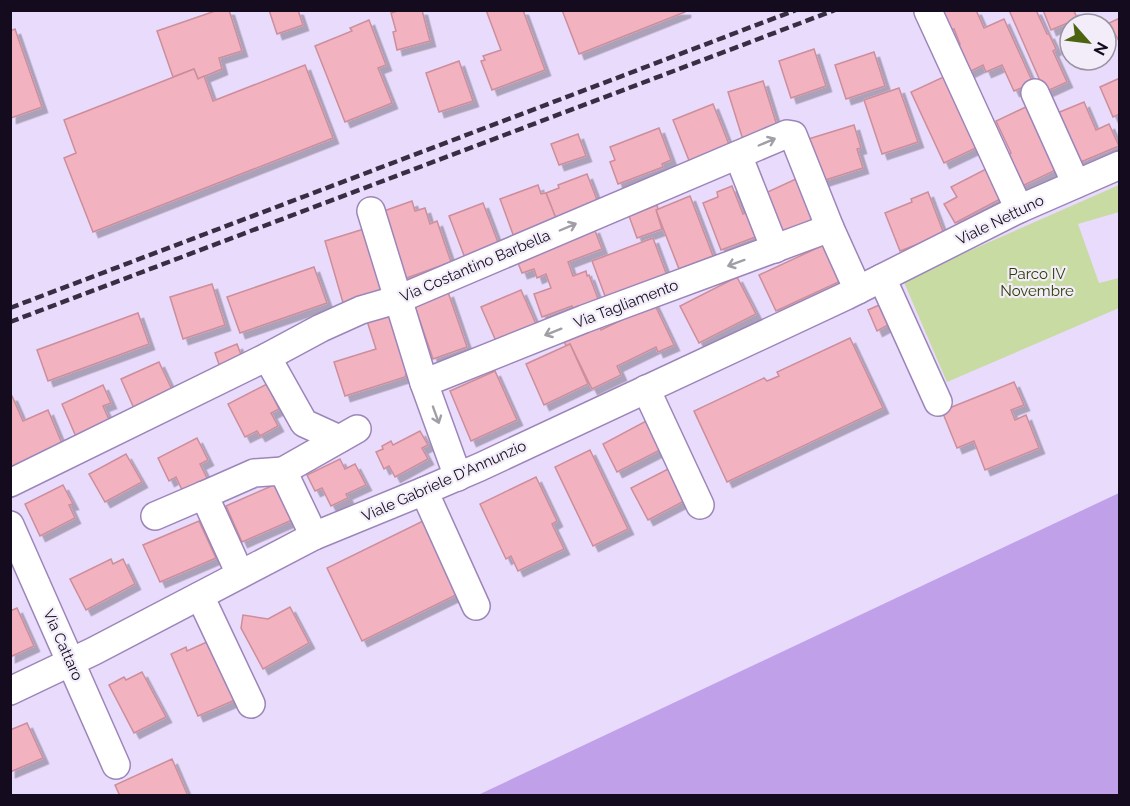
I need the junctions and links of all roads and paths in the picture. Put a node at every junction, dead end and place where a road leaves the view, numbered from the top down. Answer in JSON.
{"nodes":[{"id":1,"x":928,"y":11,"type":"edge"},
{"id":2,"x":1035,"y":93,"type":"dead end"},
{"id":3,"x":738,"y":155,"type":"junction"},
{"id":4,"x":1119,"y":165,"type":"edge"},
{"id":5,"x":1076,"y":184,"type":"junction"},
{"id":6,"x":1019,"y":209,"type":"junction"},
{"id":7,"x":371,"y":211,"type":"dead end"},
{"id":8,"x":830,"y":228,"type":"junction"},
{"id":9,"x":775,"y":249,"type":"junction"},
{"id":10,"x":882,"y":278,"type":"junction"},
{"id":11,"x":858,"y":290,"type":"junction"},
{"id":12,"x":399,"y":299,"type":"junction"},
{"id":13,"x":267,"y":357,"type":"junction"},
{"id":14,"x":424,"y":383,"type":"junction"},
{"id":15,"x":646,"y":389,"type":"junction"},
{"id":16,"x":938,"y":402,"type":"dead end"},
{"id":17,"x":283,"y":471,"type":"junction"},
{"id":18,"x":458,"y":477,"type":"junction"},
{"id":19,"x":10,"y":483,"type":"edge"},
{"id":20,"x":424,"y":491,"type":"junction"},
{"id":21,"x":204,"y":495,"type":"junction"},
{"id":22,"x":700,"y":505,"type":"dead end"},
{"id":23,"x":155,"y":516,"type":"dead end"},
{"id":24,"x":10,"y":525,"type":"edge"},
{"id":25,"x":314,"y":536,"type":"junction"},
{"id":26,"x":240,"y":574,"type":"junction"},
{"id":27,"x":200,"y":596,"type":"junction"},
{"id":28,"x":476,"y":606,"type":"dead end"},
{"id":29,"x":71,"y":662,"type":"junction"},
{"id":30,"x":10,"y":691,"type":"edge"},
{"id":31,"x":251,"y":704,"type":"dead end"},
{"id":32,"x":116,"y":765,"type":"dead end"}],
"edges":[{"from":1,"to":6,"type":"street"},
{"from":2,"to":5,"type":"street"},
{"from":3,"to":8,"type":"street","name":"Via Costantino Barbella","one_way":true},
{"from":3,"to":9,"type":"street"},
{"from":12,"to":3,"type":"street","name":"Via Costantino Barbella","one_way":true},
{"from":4,"to":5,"type":"street","name":"Viale Nettuno"},
{"from":5,"to":6,"type":"street","name":"Viale Nettuno"},
{"from":6,"to":10,"type":"street","name":"Viale Nettuno"},
{"from":7,"to":12,"type":"street"},
{"from":8,"to":9,"type":"street","name":"Via Tagliamento"},
{"from":8,"to":11,"type":"street","name":"Via Costantino Barbella"},
{"from":9,"to":14,"type":"street","name":"Via Tagliamento","one_way":true},
{"from":10,"to":11,"type":"street","name":"Viale Gabriele D'Annunzio"},
{"from":10,"to":16,"type":"street"},
{"from":11,"to":15,"type":"street","name":"Viale Gabriele D'Annunzio"},
{"from":12,"to":13,"type":"street","name":"Via Costantino Barbella"},
{"from":12,"to":14,"type":"street"},
{"from":13,"to":17,"type":"street"},
{"from":13,"to":19,"type":"street","name":"Via Costantino Barbella"},
{"from":14,"to":18,"type":"street","one_way":true},
{"from":15,"to":18,"type":"street","name":"Viale Gabriele D'Annunzio"},
{"from":15,"to":22,"type":"street"},
{"from":17,"to":21,"type":"street"},
{"from":17,"to":25,"type":"street"},
{"from":18,"to":20,"type":"street","name":"Viale Gabriele D'Annunzio"},
{"from":20,"to":25,"type":"street","name":"Viale Gabriele D'Annunzio"},
{"from":20,"to":28,"type":"street"},
{"from":21,"to":23,"type":"street"},
{"from":21,"to":26,"type":"street"},
{"from":24,"to":29,"type":"street","name":"Via Cattaro"},
{"from":25,"to":26,"type":"street","name":"Viale Gabriele D'Annunzio"},
{"from":26,"to":27,"type":"street","name":"Viale Gabriele D'Annunzio"},
{"from":27,"to":29,"type":"street","name":"Viale Gabriele D'Annunzio"},
{"from":27,"to":31,"type":"street"},
{"from":29,"to":30,"type":"street","name":"Viale Gabriele D'Annunzio"},
{"from":29,"to":32,"type":"street","name":"Via Cattaro"}]}
